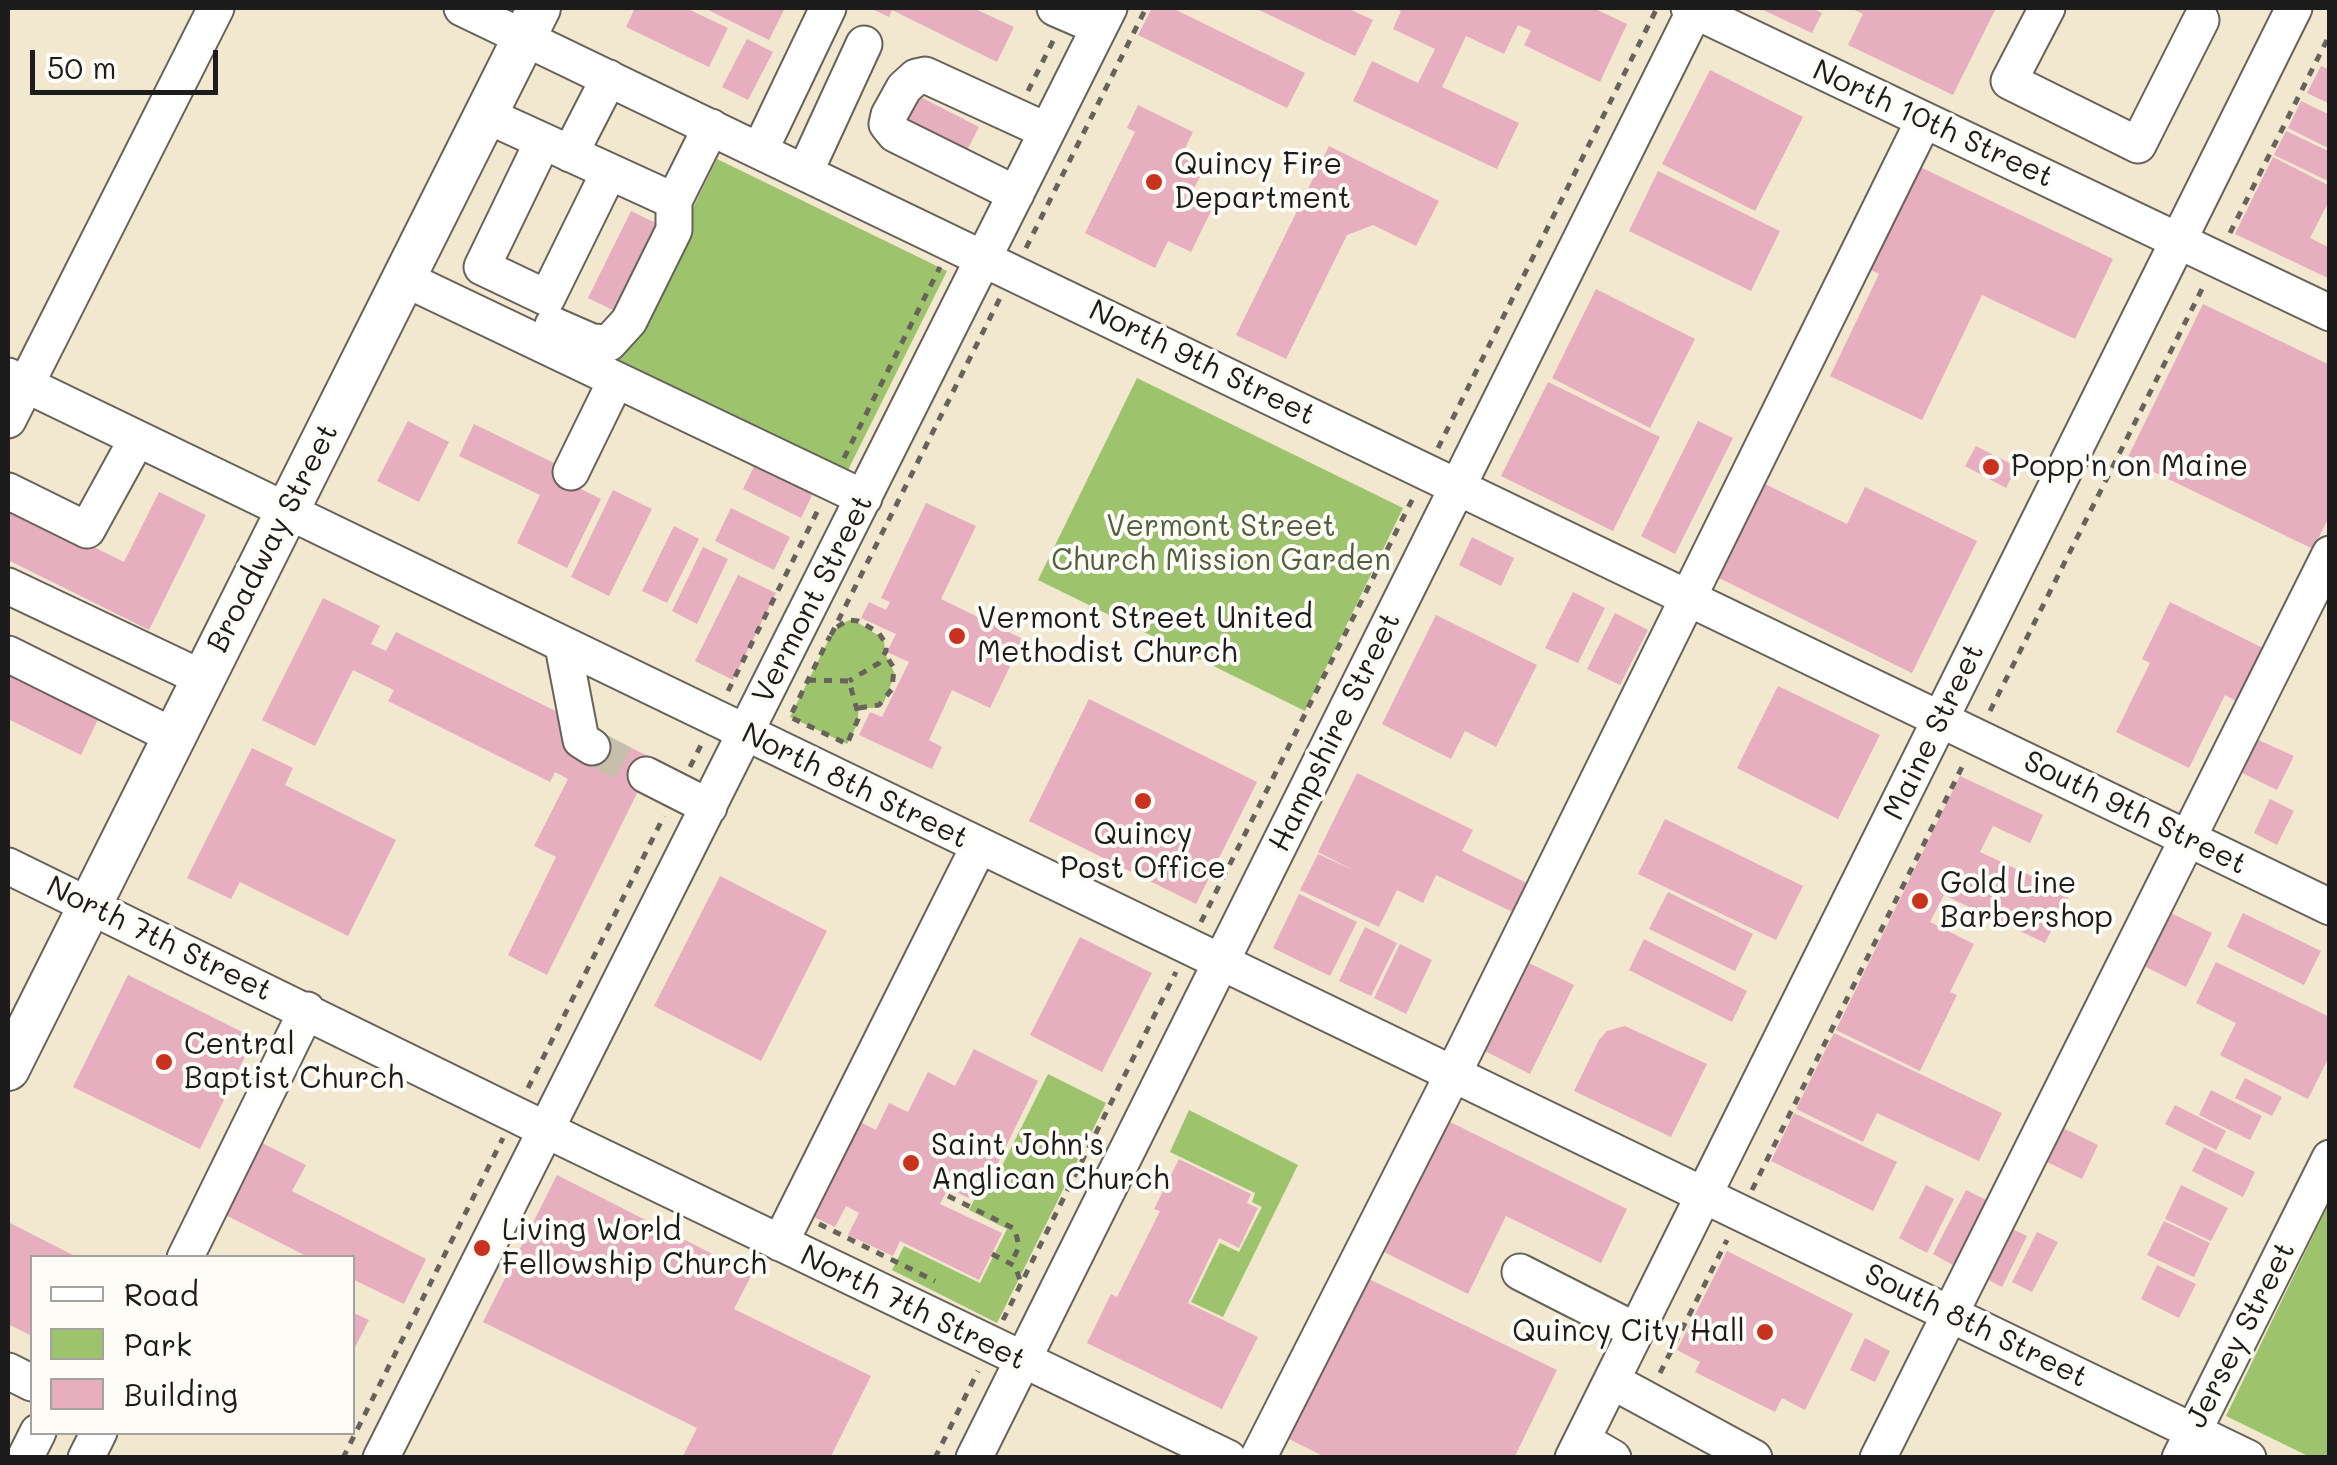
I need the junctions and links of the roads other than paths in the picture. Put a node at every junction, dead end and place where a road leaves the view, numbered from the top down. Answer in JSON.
{"nodes":[{"id":1,"x":216,"y":8,"type":"edge"},
{"id":2,"x":462,"y":8,"type":"edge"},
{"id":3,"x":828,"y":8,"type":"edge"},
{"id":4,"x":1055,"y":8,"type":"edge"},
{"id":5,"x":1693,"y":8,"type":"edge"},
{"id":6,"x":2046,"y":8,"type":"edge"},
{"id":7,"x":2294,"y":8,"type":"edge"},
{"id":8,"x":1104,"y":18,"type":"edge"},
{"id":9,"x":2201,"y":20,"type":"dead end"},
{"id":10,"x":532,"y":22,"type":"edge"},
{"id":11,"x":864,"y":44,"type":"dead end"},
{"id":12,"x":609,"y":78,"type":"junction"},
{"id":13,"x":486,"y":115,"type":"junction"},
{"id":14,"x":1924,"y":120,"type":"junction"},
{"id":15,"x":711,"y":127,"type":"junction"},
{"id":16,"x":1047,"y":132,"type":"junction"},
{"id":17,"x":557,"y":148,"type":"junction"},
{"id":18,"x":760,"y":150,"type":"junction"},
{"id":19,"x":609,"y":172,"type":"junction"},
{"id":20,"x":805,"y":172,"type":"junction"},
{"id":21,"x":1016,"y":194,"type":"junction"},
{"id":22,"x":674,"y":202,"type":"junction"},
{"id":23,"x":2178,"y":240,"type":"junction"},
{"id":24,"x":999,"y":265,"type":"junction"},
{"id":25,"x":497,"y":274,"type":"junction"},
{"id":26,"x":403,"y":278,"type":"junction"},
{"id":27,"x":2330,"y":313,"type":"edge"},
{"id":28,"x":16,"y":380,"type":"edge"},
{"id":29,"x":616,"y":380,"type":"junction"},
{"id":30,"x":8,"y":420,"type":"edge"},
{"id":31,"x":137,"y":439,"type":"junction"},
{"id":32,"x":572,"y":472,"type":"dead end"},
{"id":33,"x":1441,"y":479,"type":"junction"},
{"id":34,"x":8,"y":490,"type":"edge"},
{"id":35,"x":864,"y":498,"type":"junction"},
{"id":36,"x":286,"y":511,"type":"junction"},
{"id":37,"x":2330,"y":554,"type":"edge"},
{"id":38,"x":8,"y":586,"type":"edge"},
{"id":39,"x":1688,"y":598,"type":"junction"},
{"id":40,"x":563,"y":646,"type":"junction"},
{"id":41,"x":8,"y":654,"type":"edge"},
{"id":42,"x":202,"y":678,"type":"junction"},
{"id":43,"x":1940,"y":719,"type":"junction"},
{"id":44,"x":746,"y":734,"type":"junction"},
{"id":45,"x":173,"y":736,"type":"junction"},
{"id":46,"x":592,"y":747,"type":"tunnel mouth"},
{"id":47,"x":646,"y":775,"type":"tunnel mouth"},
{"id":48,"x":709,"y":807,"type":"junction"},
{"id":49,"x":2186,"y":838,"type":"junction"},
{"id":50,"x":980,"y":846,"type":"junction"},
{"id":51,"x":9,"y":871,"type":"edge"},
{"id":52,"x":89,"y":905,"type":"junction"},
{"id":53,"x":2330,"y":908,"type":"edge"},
{"id":54,"x":1205,"y":954,"type":"junction"},
{"id":55,"x":307,"y":1010,"type":"junction"},
{"id":56,"x":8,"y":1068,"type":"edge"},
{"id":57,"x":1453,"y":1074,"type":"junction"},
{"id":58,"x":545,"y":1130,"type":"junction"},
{"id":59,"x":2330,"y":1158,"type":"edge"},
{"id":60,"x":1704,"y":1195,"type":"junction"},
{"id":61,"x":787,"y":1228,"type":"junction"},
{"id":62,"x":186,"y":1255,"type":"edge"},
{"id":63,"x":1520,"y":1272,"type":"dead end"},
{"id":64,"x":1950,"y":1313,"type":"junction"},
{"id":65,"x":1636,"y":1331,"type":"junction"},
{"id":66,"x":1022,"y":1360,"type":"junction"},
{"id":67,"x":1612,"y":1381,"type":"junction"},
{"id":68,"x":36,"y":1435,"type":"edge"},
{"id":69,"x":98,"y":1435,"type":"edge"},
{"id":70,"x":2186,"y":1444,"type":"edge"},
{"id":71,"x":1577,"y":1449,"type":"edge"},
{"id":72,"x":25,"y":1458,"type":"edge"},
{"id":73,"x":86,"y":1458,"type":"edge"},
{"id":74,"x":381,"y":1458,"type":"edge"},
{"id":75,"x":974,"y":1458,"type":"edge"},
{"id":76,"x":1228,"y":1458,"type":"edge"},
{"id":77,"x":1258,"y":1458,"type":"edge"},
{"id":78,"x":1612,"y":1458,"type":"edge"},
{"id":79,"x":1754,"y":1458,"type":"edge"},
{"id":80,"x":1878,"y":1458,"type":"edge"},
{"id":81,"x":2248,"y":1458,"type":"edge"}],
"edges":[{"from":1,"to":28,"type":"street"},
{"from":2,"to":10,"type":"street","name":"North 9th Street"},
{"from":3,"to":18,"type":"street"},
{"from":4,"to":8,"type":"street"},
{"from":5,"to":14,"type":"street","name":"North 10th Street"},
{"from":5,"to":33,"type":"street","name":"Hampshire Street"},
{"from":6,"to":9,"type":"street"},
{"from":7,"to":23,"type":"street","name":"Maine Street"},
{"from":8,"to":16,"type":"street","name":"Vermont Street"},
{"from":10,"to":12,"type":"street","name":"North 9th Street"},
{"from":10,"to":13,"type":"main road","name":"Broadway Street"},
{"from":11,"to":20,"type":"street"},
{"from":12,"to":15,"type":"street","name":"North 9th Street"},
{"from":12,"to":17,"type":"street"},
{"from":13,"to":17,"type":"street"},
{"from":13,"to":26,"type":"main road","name":"Broadway Street"},
{"from":14,"to":23,"type":"street","name":"North 10th Street"},
{"from":14,"to":39,"type":"street"},
{"from":15,"to":18,"type":"street","name":"North 9th Street"},
{"from":15,"to":22,"type":"street"},
{"from":16,"to":21,"type":"street","name":"Vermont Street"},
{"from":16,"to":21,"type":"street"},
{"from":17,"to":19,"type":"street"},
{"from":17,"to":25,"type":"street"},
{"from":18,"to":20,"type":"street","name":"North 9th Street"},
{"from":19,"to":22,"type":"street"},
{"from":19,"to":25,"type":"street"},
{"from":20,"to":24,"type":"street","name":"North 9th Street"},
{"from":21,"to":24,"type":"street","name":"Vermont Street"},
{"from":22,"to":25,"type":"street"},
{"from":23,"to":27,"type":"street","name":"North 10th Street"},
{"from":23,"to":43,"type":"street","name":"Maine Street"},
{"from":24,"to":33,"type":"street","name":"North 9th Street"},
{"from":24,"to":35,"type":"street","name":"Vermont Street"},
{"from":26,"to":29,"type":"street"},
{"from":26,"to":36,"type":"main road","name":"Broadway Street"},
{"from":28,"to":30,"type":"street"},
{"from":28,"to":31,"type":"street","name":"North 8th Street"},
{"from":29,"to":32,"type":"street"},
{"from":29,"to":35,"type":"street"},
{"from":31,"to":34,"type":"street"},
{"from":31,"to":36,"type":"street","name":"North 8th Street"},
{"from":33,"to":39,"type":"street","name":"North 9th Street"},
{"from":33,"to":54,"type":"street","name":"Hampshire Street"},
{"from":35,"to":44,"type":"street","name":"Vermont Street"},
{"from":36,"to":40,"type":"street","name":"North 8th Street"},
{"from":36,"to":42,"type":"main road","name":"Broadway Street"},
{"from":37,"to":49,"type":"street"},
{"from":38,"to":42,"type":"street"},
{"from":39,"to":43,"type":"street","name":"North 9th Street"},
{"from":39,"to":57,"type":"street"},
{"from":40,"to":44,"type":"street","name":"North 8th Street"},
{"from":40,"to":46,"type":"street"},
{"from":41,"to":45,"type":"street"},
{"from":42,"to":45,"type":"main road","name":"Broadway Street"},
{"from":43,"to":49,"type":"street","name":"South 9th Street"},
{"from":43,"to":60,"type":"street","name":"Maine Street"},
{"from":44,"to":48,"type":"street","name":"Vermont Street"},
{"from":44,"to":50,"type":"street","name":"North 8th Street"},
{"from":45,"to":52,"type":"main road","name":"Broadway Street"},
{"from":47,"to":48,"type":"street"},
{"from":48,"to":58,"type":"street","name":"Vermont Street"},
{"from":49,"to":53,"type":"street","name":"South 9th Street"},
{"from":49,"to":64,"type":"street"},
{"from":50,"to":54,"type":"street","name":"North 8th Street"},
{"from":50,"to":61,"type":"street"},
{"from":51,"to":52,"type":"street","name":"North 7th Street"},
{"from":52,"to":55,"type":"street","name":"North 7th Street"},
{"from":52,"to":56,"type":"main road","name":"Broadway Street"},
{"from":54,"to":57,"type":"street","name":"North 8th Street"},
{"from":54,"to":66,"type":"street","name":"Hampshire Street"},
{"from":55,"to":58,"type":"street","name":"North 7th Street"},
{"from":55,"to":62,"type":"street"},
{"from":57,"to":60,"type":"street","name":"North 8th Street"},
{"from":57,"to":77,"type":"street"},
{"from":58,"to":61,"type":"street","name":"North 7th Street"},
{"from":58,"to":74,"type":"street","name":"Vermont Street"},
{"from":59,"to":70,"type":"street","name":"Jersey Street"},
{"from":60,"to":64,"type":"street","name":"South 8th Street"},
{"from":60,"to":65,"type":"street","name":"Maine Street"},
{"from":61,"to":66,"type":"street","name":"North 7th Street"},
{"from":63,"to":65,"type":"street"},
{"from":64,"to":70,"type":"street","name":"South 8th Street"},
{"from":64,"to":80,"type":"street"},
{"from":65,"to":67,"type":"street","name":"Maine Street"},
{"from":66,"to":75,"type":"street","name":"Hampshire Street"},
{"from":66,"to":76,"type":"street","name":"North 7th Street"},
{"from":67,"to":71,"type":"street","name":"Maine Street"},
{"from":67,"to":79,"type":"street"},
{"from":68,"to":72,"type":"street"},
{"from":69,"to":73,"type":"street"},
{"from":70,"to":81,"type":"street","name":"South 8th Street"},
{"from":71,"to":78,"type":"street"}]}
